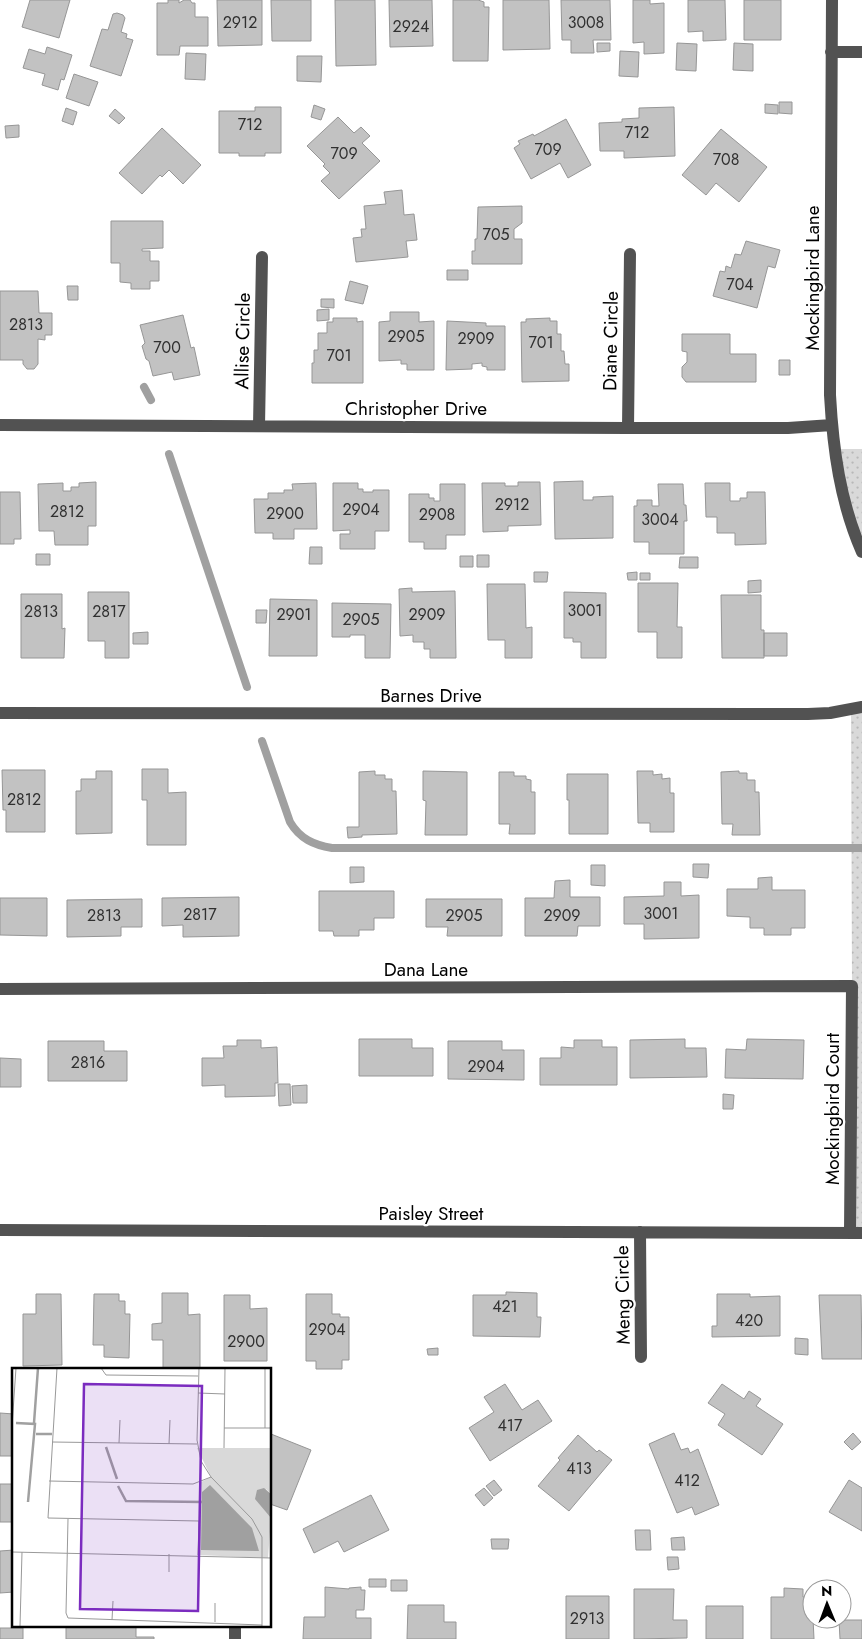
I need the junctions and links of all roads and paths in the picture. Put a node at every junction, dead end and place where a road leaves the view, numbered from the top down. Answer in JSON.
{"nodes":[{"id":1,"x":832,"y":0,"type":"edge"},
{"id":2,"x":831,"y":52,"type":"junction"},
{"id":3,"x":862,"y":52,"type":"edge"},
{"id":4,"x":630,"y":254,"type":"dead end"},
{"id":5,"x":262,"y":257,"type":"dead end"},
{"id":6,"x":0,"y":425,"type":"edge"},
{"id":7,"x":832,"y":425,"type":"junction"},
{"id":8,"x":259,"y":426,"type":"junction"},
{"id":9,"x":628,"y":428,"type":"junction"},
{"id":10,"x":862,"y":552,"type":"edge"},
{"id":11,"x":862,"y":707,"type":"edge"},
{"id":12,"x":0,"y":713,"type":"edge"},
{"id":13,"x":852,"y":986,"type":"joint"},
{"id":14,"x":0,"y":989,"type":"edge"},
{"id":15,"x":0,"y":1230,"type":"edge"},
{"id":16,"x":640,"y":1232,"type":"junction"},
{"id":17,"x":856,"y":1233,"type":"edge"},
{"id":18,"x":641,"y":1358,"type":"dead end"},
{"id":19,"x":236,"y":1626,"type":"edge"},
{"id":20,"x":235,"y":1639,"type":"edge"}],
"edges":[{"from":1,"to":2,"type":"street","name":"Mockingbird Lane"},
{"from":2,"to":3,"type":"street"},
{"from":2,"to":7,"type":"street","name":"Mockingbird Lane"},
{"from":4,"to":9,"type":"street","name":"Diane Circle"},
{"from":5,"to":8,"type":"street","name":"Allise Circle"},
{"from":6,"to":8,"type":"street","name":"Christopher Drive"},
{"from":7,"to":9,"type":"street","name":"Christopher Drive"},
{"from":7,"to":10,"type":"street","name":"Mockingbird Lane"},
{"from":8,"to":9,"type":"street","name":"Christopher Drive"},
{"from":11,"to":12,"type":"street","name":"Barnes Drive"},
{"from":13,"to":14,"type":"street","name":"Dana Lane"},
{"from":13,"to":17,"type":"street","name":"Mockingbird Court"},
{"from":15,"to":16,"type":"street","name":"Paisley Street"},
{"from":16,"to":17,"type":"street","name":"Paisley Street"},
{"from":16,"to":18,"type":"street","name":"Meng Circle"},
{"from":19,"to":20,"type":"street"}]}
